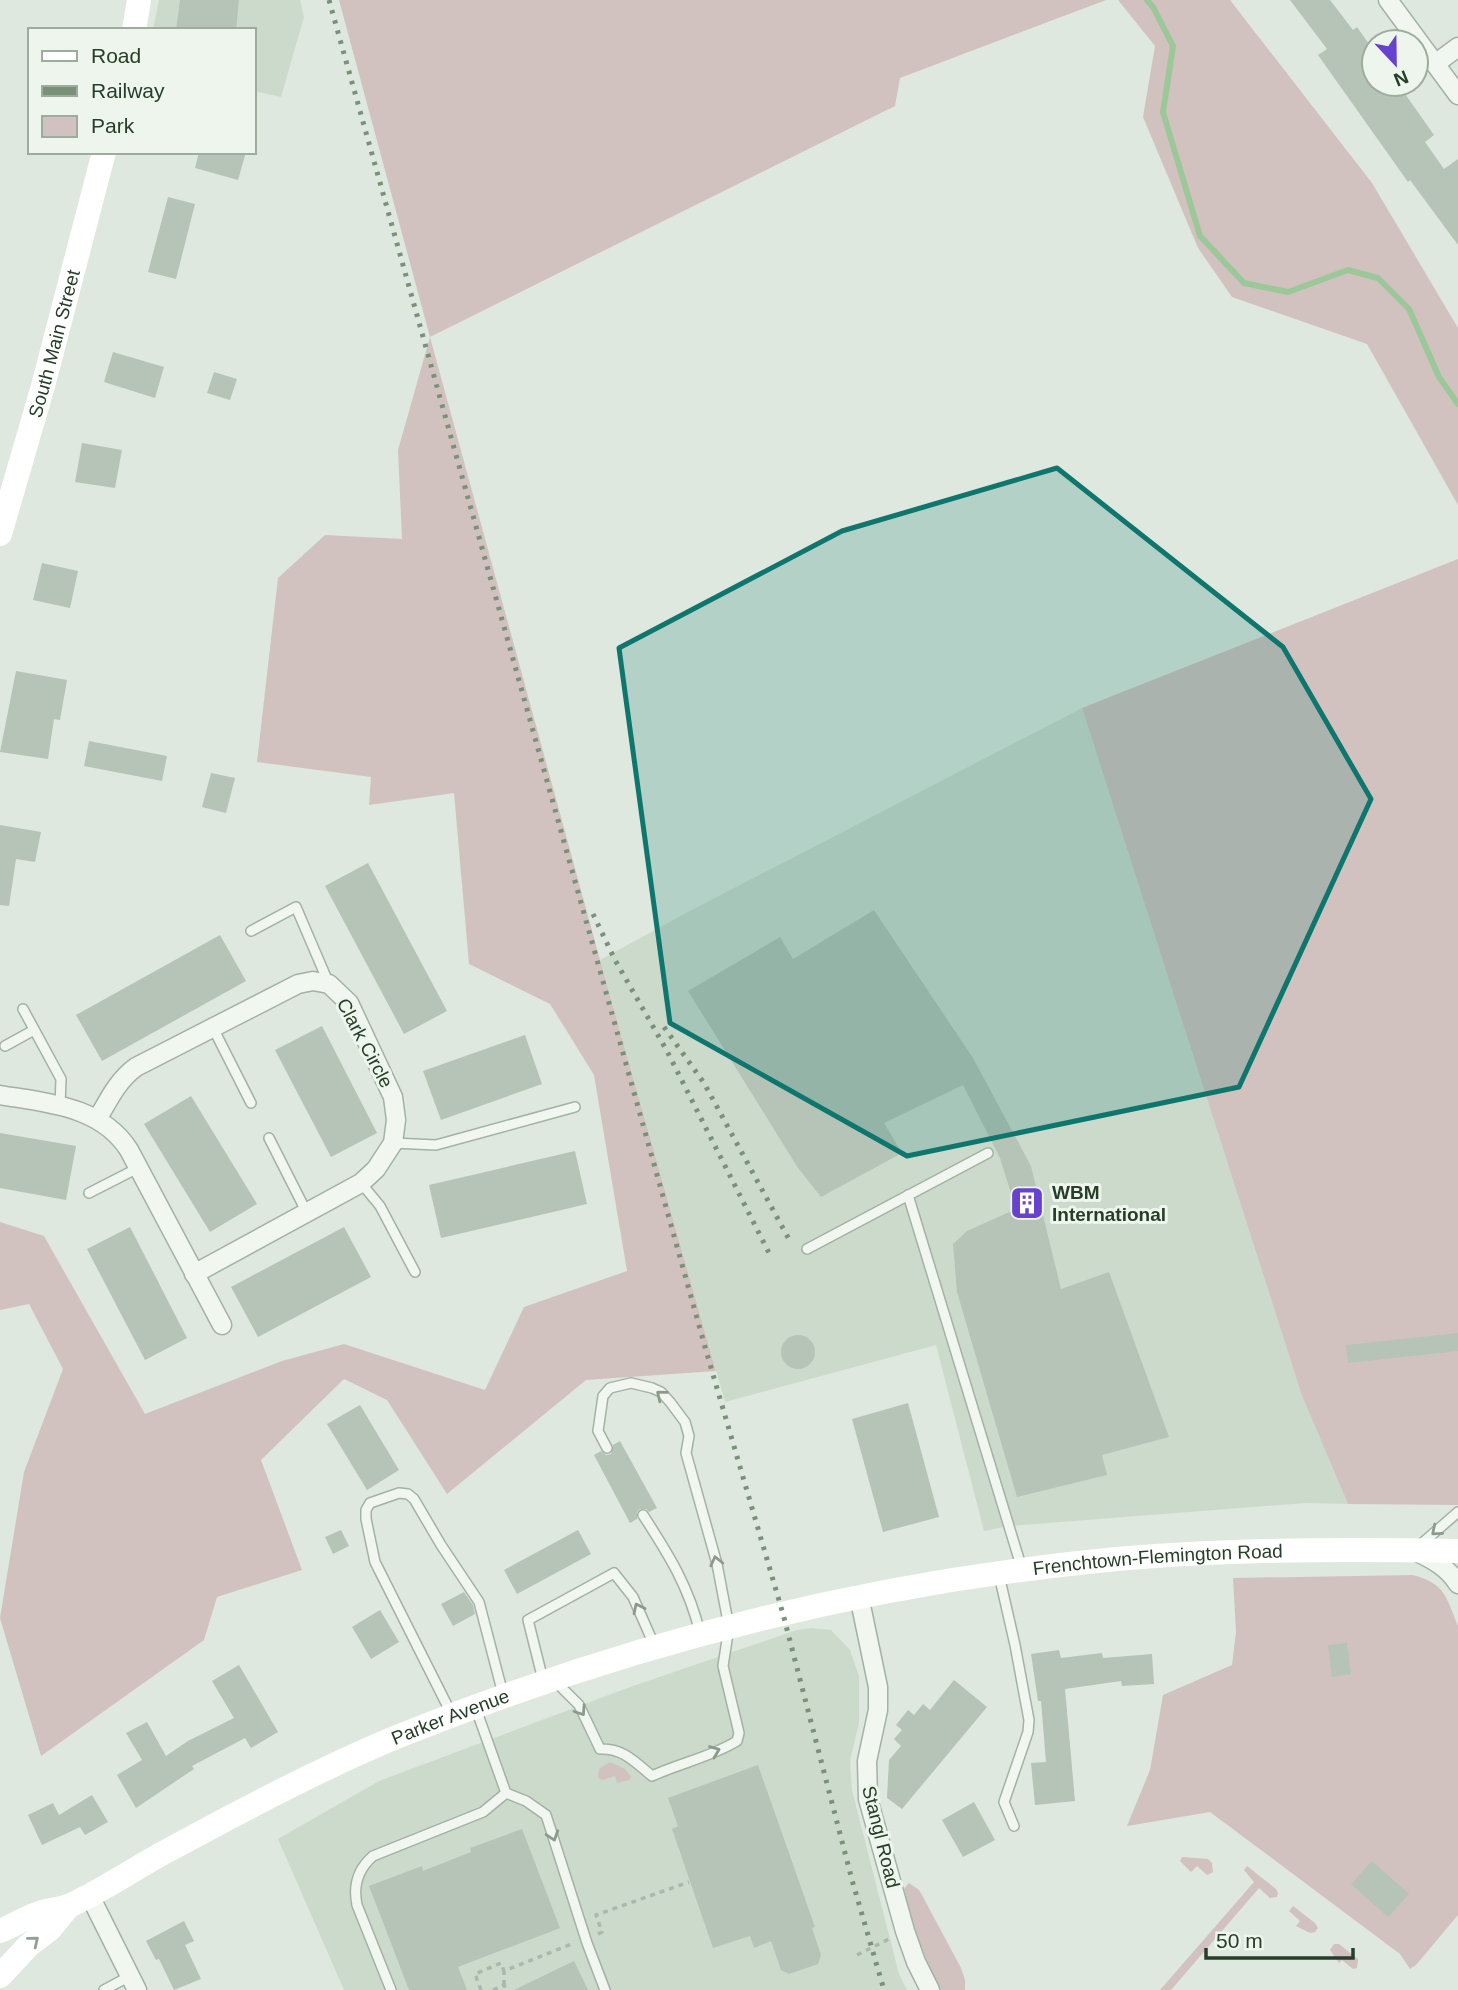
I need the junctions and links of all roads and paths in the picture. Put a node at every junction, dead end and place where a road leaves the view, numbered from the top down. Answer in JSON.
{"nodes":[{"id":1,"x":139,"y":0,"type":"edge"},
{"id":2,"x":1388,"y":0,"type":"edge"},
{"id":3,"x":134,"y":28,"type":"edge"},
{"id":4,"x":1458,"y":47,"type":"edge"},
{"id":5,"x":1435,"y":64,"type":"junction"},
{"id":6,"x":1458,"y":95,"type":"edge"},
{"id":7,"x":103,"y":154,"type":"edge"},
{"id":8,"x":0,"y":534,"type":"edge"},
{"id":9,"x":251,"y":930,"type":"dead end"},
{"id":10,"x":329,"y":984,"type":"junction"},
{"id":11,"x":23,"y":1009,"type":"dead end"},
{"id":12,"x":213,"y":1028,"type":"junction"},
{"id":13,"x":34,"y":1030,"type":"junction"},
{"id":14,"x":5,"y":1046,"type":"dead end"},
{"id":15,"x":0,"y":1095,"type":"edge"},
{"id":16,"x":251,"y":1103,"type":"dead end"},
{"id":17,"x":60,"y":1106,"type":"junction"},
{"id":18,"x":575,"y":1107,"type":"dead end"},
{"id":19,"x":98,"y":1118,"type":"junction"},
{"id":20,"x":269,"y":1138,"type":"dead end"},
{"id":21,"x":393,"y":1143,"type":"junction"},
{"id":22,"x":988,"y":1153,"type":"dead end"},
{"id":23,"x":138,"y":1168,"type":"junction"},
{"id":24,"x":361,"y":1183,"type":"junction"},
{"id":25,"x":89,"y":1193,"type":"dead end"},
{"id":26,"x":908,"y":1195,"type":"junction"},
{"id":27,"x":307,"y":1213,"type":"junction"},
{"id":28,"x":807,"y":1249,"type":"dead end"},
{"id":29,"x":415,"y":1272,"type":"dead end"},
{"id":30,"x":194,"y":1274,"type":"junction"},
{"id":31,"x":222,"y":1325,"type":"dead end"},
{"id":32,"x":607,"y":1448,"type":"dead end"},
{"id":33,"x":1458,"y":1512,"type":"edge"},
{"id":34,"x":643,"y":1516,"type":"dead end"},
{"id":35,"x":1414,"y":1550,"type":"junction"},
{"id":36,"x":1458,"y":1551,"type":"edge"},
{"id":37,"x":1010,"y":1572,"type":"junction"},
{"id":38,"x":1458,"y":1584,"type":"edge"},
{"id":39,"x":859,"y":1596,"type":"junction"},
{"id":40,"x":729,"y":1627,"type":"junction"},
{"id":41,"x":701,"y":1635,"type":"junction"},
{"id":42,"x":655,"y":1647,"type":"junction"},
{"id":43,"x":548,"y":1680,"type":"junction"},
{"id":44,"x":504,"y":1696,"type":"junction"},
{"id":45,"x":475,"y":1707,"type":"junction"},
{"id":46,"x":452,"y":1716,"type":"junction"},
{"id":47,"x":506,"y":1793,"type":"junction"},
{"id":48,"x":1014,"y":1826,"type":"dead end"},
{"id":49,"x":79,"y":1900,"type":"junction"},
{"id":50,"x":0,"y":1931,"type":"edge"},
{"id":51,"x":905,"y":1931,"type":"junction"},
{"id":52,"x":857,"y":1955,"type":"dead end"},
{"id":53,"x":504,"y":1971,"type":"dead end"},
{"id":54,"x":0,"y":1976,"type":"edge"},
{"id":55,"x":134,"y":1983,"type":"edge"},
{"id":56,"x":505,"y":1987,"type":"edge"},
{"id":57,"x":104,"y":1990,"type":"edge"},
{"id":58,"x":391,"y":1990,"type":"edge"},
{"id":59,"x":493,"y":1990,"type":"edge"},
{"id":60,"x":605,"y":1990,"type":"edge"},
{"id":61,"x":930,"y":1990,"type":"edge"}],
"edges":[{"from":1,"to":3,"type":"main road"},
{"from":2,"to":5,"type":"street"},
{"from":4,"to":5,"type":"street"},
{"from":5,"to":6,"type":"street"},
{"from":7,"to":8,"type":"main road","name":"South Main Street"},
{"from":9,"to":10,"type":"lane"},
{"from":10,"to":12,"type":"street","name":"Clark Circle"},
{"from":10,"to":21,"type":"street","name":"Clark Circle"},
{"from":11,"to":13,"type":"lane"},
{"from":12,"to":16,"type":"lane"},
{"from":12,"to":19,"type":"street","name":"Clark Circle"},
{"from":13,"to":14,"type":"lane"},
{"from":13,"to":17,"type":"lane"},
{"from":15,"to":17,"type":"street"},
{"from":17,"to":19,"type":"street"},
{"from":18,"to":21,"type":"lane"},
{"from":19,"to":23,"type":"street"},
{"from":20,"to":27,"type":"lane"},
{"from":21,"to":24,"type":"street"},
{"from":22,"to":26,"type":"lane"},
{"from":23,"to":25,"type":"lane"},
{"from":23,"to":30,"type":"street"},
{"from":24,"to":27,"type":"street"},
{"from":24,"to":29,"type":"lane"},
{"from":26,"to":28,"type":"lane"},
{"from":26,"to":37,"type":"lane"},
{"from":27,"to":30,"type":"street"},
{"from":30,"to":31,"type":"street"},
{"from":40,"to":32,"type":"lane","one_way":true},
{"from":33,"to":35,"type":"lane","one_way":true},
{"from":34,"to":41,"type":"lane"},
{"from":35,"to":36,"type":"main road","name":"Frenchtown-Flemington Road"},
{"from":35,"to":37,"type":"main road","name":"Frenchtown-Flemington Road"},
{"from":35,"to":38,"type":"street"},
{"from":37,"to":39,"type":"main road","name":"Frenchtown-Flemington Road"},
{"from":37,"to":48,"type":"lane"},
{"from":39,"to":40,"type":"main road","name":"Parker Avenue"},
{"from":39,"to":51,"type":"street","name":"Stangl Road"},
{"from":40,"to":41,"type":"main road","name":"Parker Avenue"},
{"from":43,"to":40,"type":"lane","one_way":true},
{"from":41,"to":42,"type":"main road","name":"Parker Avenue"},
{"from":42,"to":43,"type":"main road","name":"Parker Avenue"},
{"from":42,"to":43,"type":"lane","one_way":true},
{"from":43,"to":44,"type":"main road","name":"Parker Avenue"},
{"from":44,"to":45,"type":"main road","name":"Parker Avenue"},
{"from":44,"to":46,"type":"lane"},
{"from":45,"to":46,"type":"main road","name":"Parker Avenue"},
{"from":45,"to":47,"type":"lane"},
{"from":46,"to":49,"type":"main road","name":"Parker Avenue"},
{"from":47,"to":58,"type":"lane"},
{"from":47,"to":60,"type":"lane","one_way":true},
{"from":49,"to":50,"type":"main road","name":"Parker Avenue"},
{"from":54,"to":49,"type":"main road","name":"Parker Avenue","one_way":true},
{"from":49,"to":55,"type":"street"},
{"from":51,"to":52,"type":"path"},
{"from":51,"to":61,"type":"street","name":"Stangl Road"},
{"from":53,"to":56,"type":"path"},
{"from":55,"to":57,"type":"lane"},
{"from":56,"to":59,"type":"path"}]}
